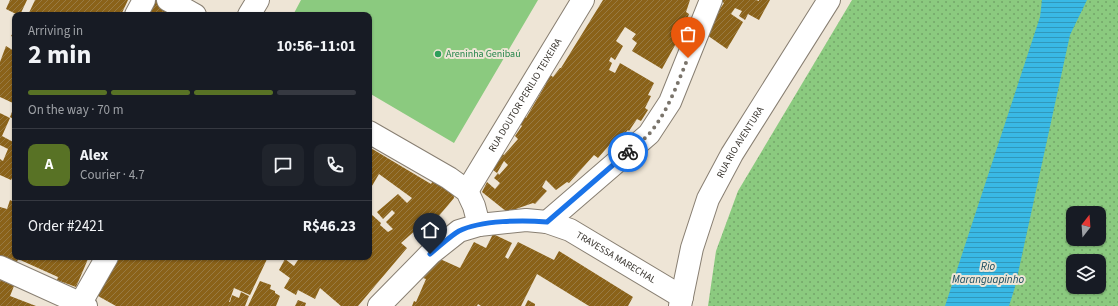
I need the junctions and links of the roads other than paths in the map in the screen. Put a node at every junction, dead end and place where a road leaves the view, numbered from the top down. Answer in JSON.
{"nodes":[{"id":1,"x":144,"y":0,"type":"edge"},
{"id":2,"x":168,"y":0,"type":"edge"},
{"id":3,"x":258,"y":0,"type":"edge"},
{"id":4,"x":584,"y":0,"type":"edge"},
{"id":5,"x":711,"y":0,"type":"edge"},
{"id":6,"x":828,"y":0,"type":"edge"},
{"id":7,"x":138,"y":12,"type":"edge"},
{"id":8,"x":190,"y":12,"type":"edge"},
{"id":9,"x":251,"y":12,"type":"edge"},
{"id":10,"x":372,"y":134,"type":"edge"},
{"id":11,"x":467,"y":191,"type":"junction"},
{"id":12,"x":547,"y":222,"type":"junction"},
{"id":13,"x":479,"y":225,"type":"junction"},
{"id":14,"x":105,"y":260,"type":"edge"},
{"id":15,"x":0,"y":267,"type":"edge"},
{"id":16,"x":681,"y":302,"type":"edge"},
{"id":17,"x":82,"y":305,"type":"edge"},
{"id":18,"x":380,"y":306,"type":"edge"}],
"edges":[{"from":1,"to":7,"type":"street"},
{"from":2,"to":8,"type":"street"},
{"from":3,"to":9,"type":"street"},
{"from":4,"to":11,"type":"street","name":"RUA DOUTOR PERILIO TEIXEIRA"},
{"from":5,"to":12,"type":"street"},
{"from":6,"to":16,"type":"street","name":"RUA RIO AVENTURA"},
{"from":10,"to":11,"type":"street"},
{"from":11,"to":13,"type":"street"},
{"from":12,"to":13,"type":"street"},
{"from":12,"to":16,"type":"street","name":"TRAVESSA MARECHAL"},
{"from":13,"to":18,"type":"street"},
{"from":14,"to":17,"type":"street"},
{"from":15,"to":17,"type":"street"}]}
